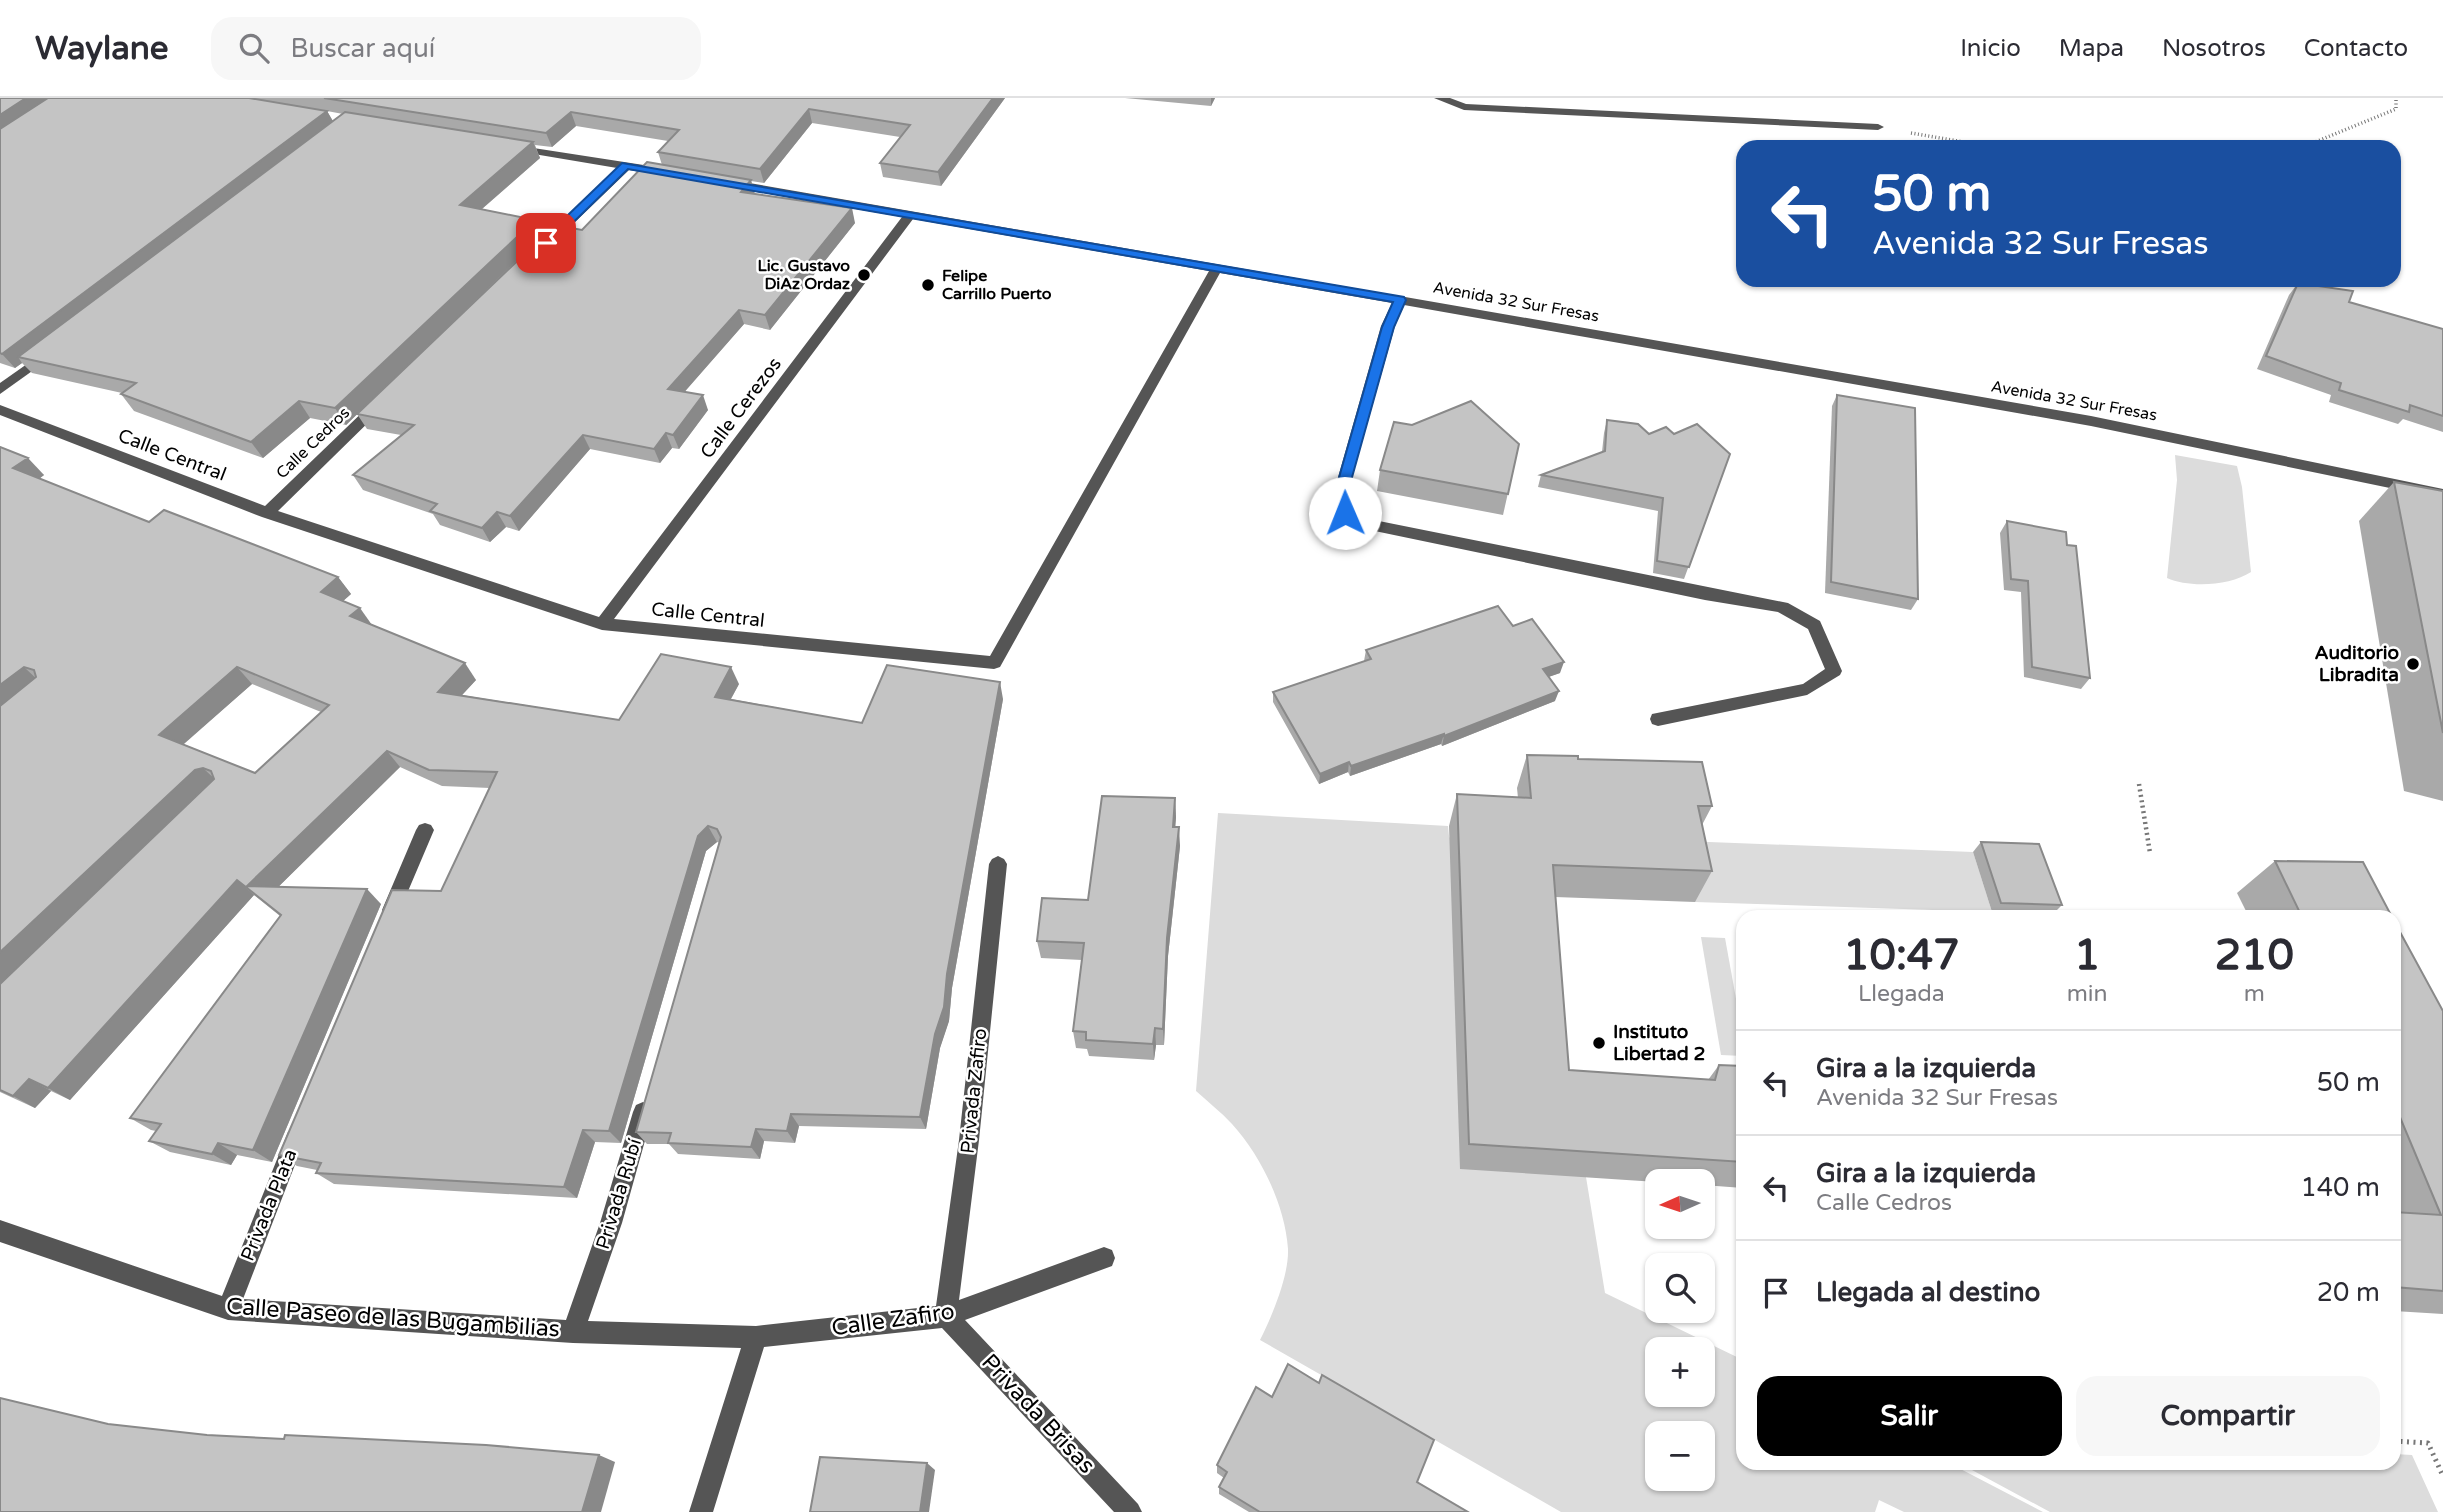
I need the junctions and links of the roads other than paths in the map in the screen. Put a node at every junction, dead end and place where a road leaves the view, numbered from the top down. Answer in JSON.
{"nodes":[{"id":1,"x":1440,"y":98,"type":"edge"},
{"id":2,"x":1878,"y":127,"type":"road end"},
{"id":3,"x":502,"y":146,"type":"edge"},
{"id":4,"x":626,"y":166,"type":"junction"},
{"id":5,"x":680,"y":175,"type":"edge"},
{"id":6,"x":720,"y":182,"type":"edge"},
{"id":7,"x":910,"y":215,"type":"junction"},
{"id":8,"x":536,"y":252,"type":"edge"},
{"id":9,"x":1217,"y":268,"type":"junction"},
{"id":10,"x":1400,"y":300,"type":"junction"},
{"id":11,"x":55,"y":348,"type":"edge"},
{"id":12,"x":0,"y":390,"type":"edge"},
{"id":13,"x":386,"y":397,"type":"edge"},
{"id":14,"x":0,"y":410,"type":"edge"},
{"id":15,"x":2443,"y":494,"type":"edge"},
{"id":16,"x":267,"y":513,"type":"junction"},
{"id":17,"x":602,"y":624,"type":"junction"},
{"id":18,"x":1658,"y":719,"type":"dead end"},
{"id":19,"x":425,"y":830,"type":"dead end"},
{"id":20,"x":998,"y":864,"type":"dead end"},
{"id":21,"x":381,"y":933,"type":"edge"},
{"id":22,"x":649,"y":1091,"type":"edge"},
{"id":23,"x":300,"y":1126,"type":"edge"},
{"id":24,"x":0,"y":1231,"type":"edge"},
{"id":25,"x":1104,"y":1258,"type":"dead end"},
{"id":26,"x":228,"y":1309,"type":"junction"},
{"id":27,"x":946,"y":1316,"type":"junction"},
{"id":28,"x":573,"y":1332,"type":"junction"},
{"id":29,"x":756,"y":1337,"type":"junction"},
{"id":30,"x":701,"y":1512,"type":"edge"},
{"id":31,"x":1130,"y":1512,"type":"edge"}],
"edges":[{"from":1,"to":2,"type":"street"},
{"from":3,"to":4,"type":"street"},
{"from":4,"to":5,"type":"street"},
{"from":4,"to":8,"type":"street"},
{"from":6,"to":7,"type":"street","name":"Avenida 32 Sur Fresas"},
{"from":7,"to":9,"type":"street","name":"Avenida 32 Sur Fresas"},
{"from":7,"to":17,"type":"street","name":"Calle Cerezos"},
{"from":9,"to":10,"type":"street","name":"Avenida 32 Sur Fresas"},
{"from":9,"to":17,"type":"street","name":"Calle Central"},
{"from":10,"to":15,"type":"street","name":"Avenida 32 Sur Fresas"},
{"from":10,"to":18,"type":"street"},
{"from":11,"to":12,"type":"street"},
{"from":13,"to":16,"type":"street","name":"Calle Cedros"},
{"from":14,"to":16,"type":"street","name":"Calle Central"},
{"from":16,"to":17,"type":"street","name":"Calle Central"},
{"from":19,"to":21,"type":"street"},
{"from":20,"to":27,"type":"street","name":"Privada Zafiro"},
{"from":22,"to":28,"type":"street","name":"Privada Rubí"},
{"from":23,"to":26,"type":"street","name":"Privada Plata"},
{"from":24,"to":26,"type":"street","name":"Calle Paseo de las Bugambilias"},
{"from":25,"to":27,"type":"street","name":"Calle Zafiro"},
{"from":26,"to":28,"type":"street","name":"Calle Paseo de las Bugambilias"},
{"from":27,"to":29,"type":"street","name":"Calle Zafiro"},
{"from":27,"to":31,"type":"street","name":"Privada Brisas"},
{"from":28,"to":29,"type":"street","name":"Calle Paseo de las Bugambilias"},
{"from":29,"to":30,"type":"street"}]}
